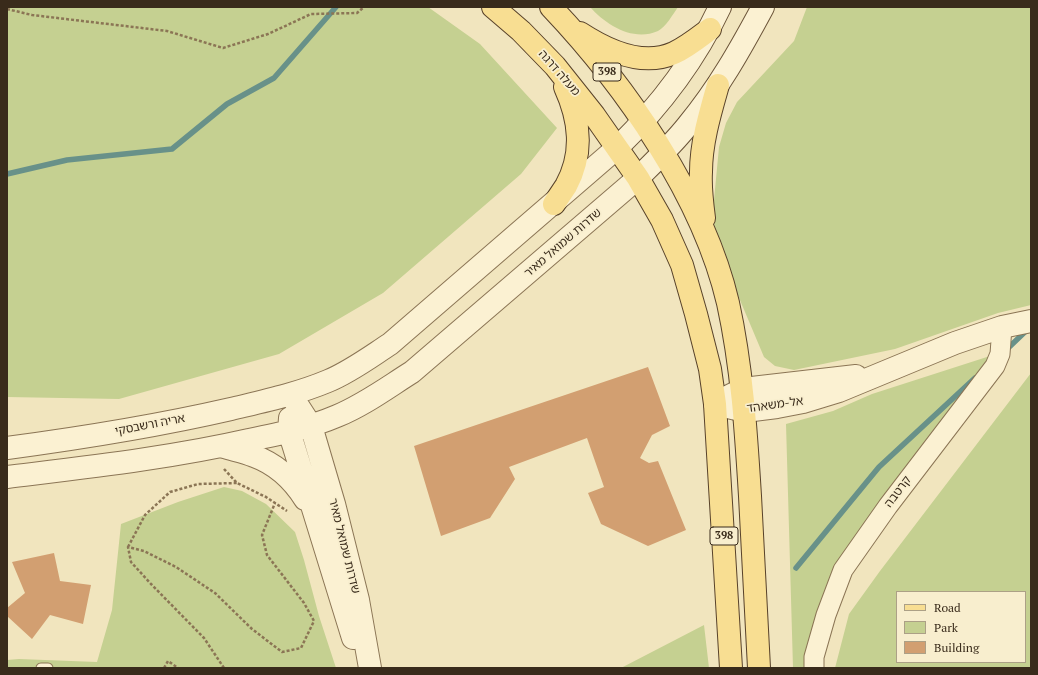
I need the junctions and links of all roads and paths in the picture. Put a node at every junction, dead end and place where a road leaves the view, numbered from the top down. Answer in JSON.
{"nodes":[{"id":1,"x":364,"y":7,"type":"edge"},
{"id":2,"x":493,"y":7,"type":"edge"},
{"id":3,"x":550,"y":7,"type":"edge"},
{"id":4,"x":720,"y":7,"type":"edge"},
{"id":5,"x":763,"y":7,"type":"edge"},
{"id":6,"x":7,"y":9,"type":"edge"},
{"id":7,"x":568,"y":25,"type":"junction"},
{"id":8,"x":710,"y":29,"type":"junction"},
{"id":9,"x":555,"y":66,"type":"junction"},
{"id":10,"x":718,"y":85,"type":"junction"},
{"id":11,"x":643,"y":122,"type":"junction"},
{"id":12,"x":618,"y":147,"type":"junction"},
{"id":13,"x":663,"y":154,"type":"junction"},
{"id":14,"x":638,"y":178,"type":"junction"},
{"id":15,"x":554,"y":204,"type":"junction"},
{"id":16,"x":707,"y":237,"type":"junction"},
{"id":17,"x":1031,"y":321,"type":"edge"},
{"id":18,"x":1002,"y":327,"type":"junction"},
{"id":19,"x":877,"y":374,"type":"junction"},
{"id":20,"x":743,"y":389,"type":"junction"},
{"id":21,"x":291,"y":395,"type":"junction"},
{"id":22,"x":715,"y":404,"type":"junction"},
{"id":23,"x":745,"y":411,"type":"junction"},
{"id":24,"x":311,"y":426,"type":"junction"},
{"id":25,"x":289,"y":432,"type":"junction"},
{"id":26,"x":7,"y":448,"type":"edge"},
{"id":27,"x":214,"y":448,"type":"junction"},
{"id":28,"x":7,"y":477,"type":"edge"},
{"id":29,"x":237,"y":483,"type":"junction"},
{"id":30,"x":275,"y":503,"type":"junction"},
{"id":31,"x":287,"y":511,"type":"dead end"},
{"id":32,"x":314,"y":514,"type":"junction"},
{"id":33,"x":128,"y":547,"type":"junction"},
{"id":34,"x":41,"y":668,"type":"edge"},
{"id":35,"x":48,"y":668,"type":"edge"},
{"id":36,"x":164,"y":668,"type":"edge"},
{"id":37,"x":178,"y":668,"type":"edge"},
{"id":38,"x":224,"y":668,"type":"edge"},
{"id":39,"x":362,"y":668,"type":"edge"},
{"id":40,"x":370,"y":668,"type":"edge"},
{"id":41,"x":732,"y":668,"type":"edge"},
{"id":42,"x":759,"y":668,"type":"edge"},
{"id":43,"x":814,"y":668,"type":"edge"}],
"edges":[{"from":1,"to":6,"type":"path"},
{"from":2,"to":9,"type":"main road","name":"מעלה דרגה","number":"398"},
{"from":3,"to":7,"type":"main road","number":"398"},
{"from":4,"to":8,"type":"street"},
{"from":5,"to":10,"type":"street","name":"שדרות שמואל מאיר"},
{"from":7,"to":8,"type":"main road"},
{"from":7,"to":11,"type":"main road","number":"398"},
{"from":8,"to":11,"type":"street"},
{"from":9,"to":12,"type":"main road","name":"מעלה דרגה","number":"398"},
{"from":9,"to":15,"type":"main road"},
{"from":10,"to":13,"type":"street","name":"שדרות שמואל מאיר"},
{"from":10,"to":16,"type":"main road"},
{"from":11,"to":12,"type":"street"},
{"from":11,"to":13,"type":"main road","number":"398"},
{"from":12,"to":14,"type":"main road","number":"398"},
{"from":12,"to":15,"type":"street"},
{"from":13,"to":14,"type":"street","name":"שדרות שמואל מאיר"},
{"from":13,"to":16,"type":"main road","number":"398"},
{"from":14,"to":22,"type":"main road","number":"398"},
{"from":14,"to":24,"type":"street","name":"שדרות שמואל מאיר"},
{"from":15,"to":21,"type":"street"},
{"from":16,"to":20,"type":"main road","number":"398"},
{"from":17,"to":18,"type":"street","name":"אל-משאהד"},
{"from":18,"to":19,"type":"street","name":"אל-משאהד"},
{"from":18,"to":43,"type":"street","name":"קרטבה"},
{"from":19,"to":20,"type":"street","name":"אל-משאהד"},
{"from":19,"to":23,"type":"street","name":"אל-משאהד"},
{"from":20,"to":22,"type":"street","name":"אל-משאהד"},
{"from":20,"to":23,"type":"main road","number":"398"},
{"from":21,"to":24,"type":"street","name":"שדרות שמואל מאיר"},
{"from":21,"to":25,"type":"street","name":"שדרות שמואל מאיר"},
{"from":21,"to":26,"type":"street","name":"אריה ורשבסקי"},
{"from":22,"to":23,"type":"street","name":"אל-משאהד"},
{"from":22,"to":41,"type":"main road","number":"398"},
{"from":23,"to":42,"type":"main road","number":"398"},
{"from":24,"to":25,"type":"street","name":"שדרות שמואל מאיר"},
{"from":24,"to":40,"type":"street","name":"שדרות שמואל מאיר"},
{"from":25,"to":27,"type":"street"},
{"from":25,"to":32,"type":"street","name":"שדרות שמואל מאיר"},
{"from":27,"to":28,"type":"street"},
{"from":27,"to":29,"type":"path"},
{"from":27,"to":32,"type":"street"},
{"from":29,"to":30,"type":"path"},
{"from":29,"to":33,"type":"path"},
{"from":30,"to":31,"type":"path"},
{"from":30,"to":33,"type":"path"},
{"from":32,"to":39,"type":"street","name":"שדרות שמואל מאיר"},
{"from":33,"to":38,"type":"path"},
{"from":34,"to":35,"type":"lane"},
{"from":36,"to":37,"type":"path"}]}
